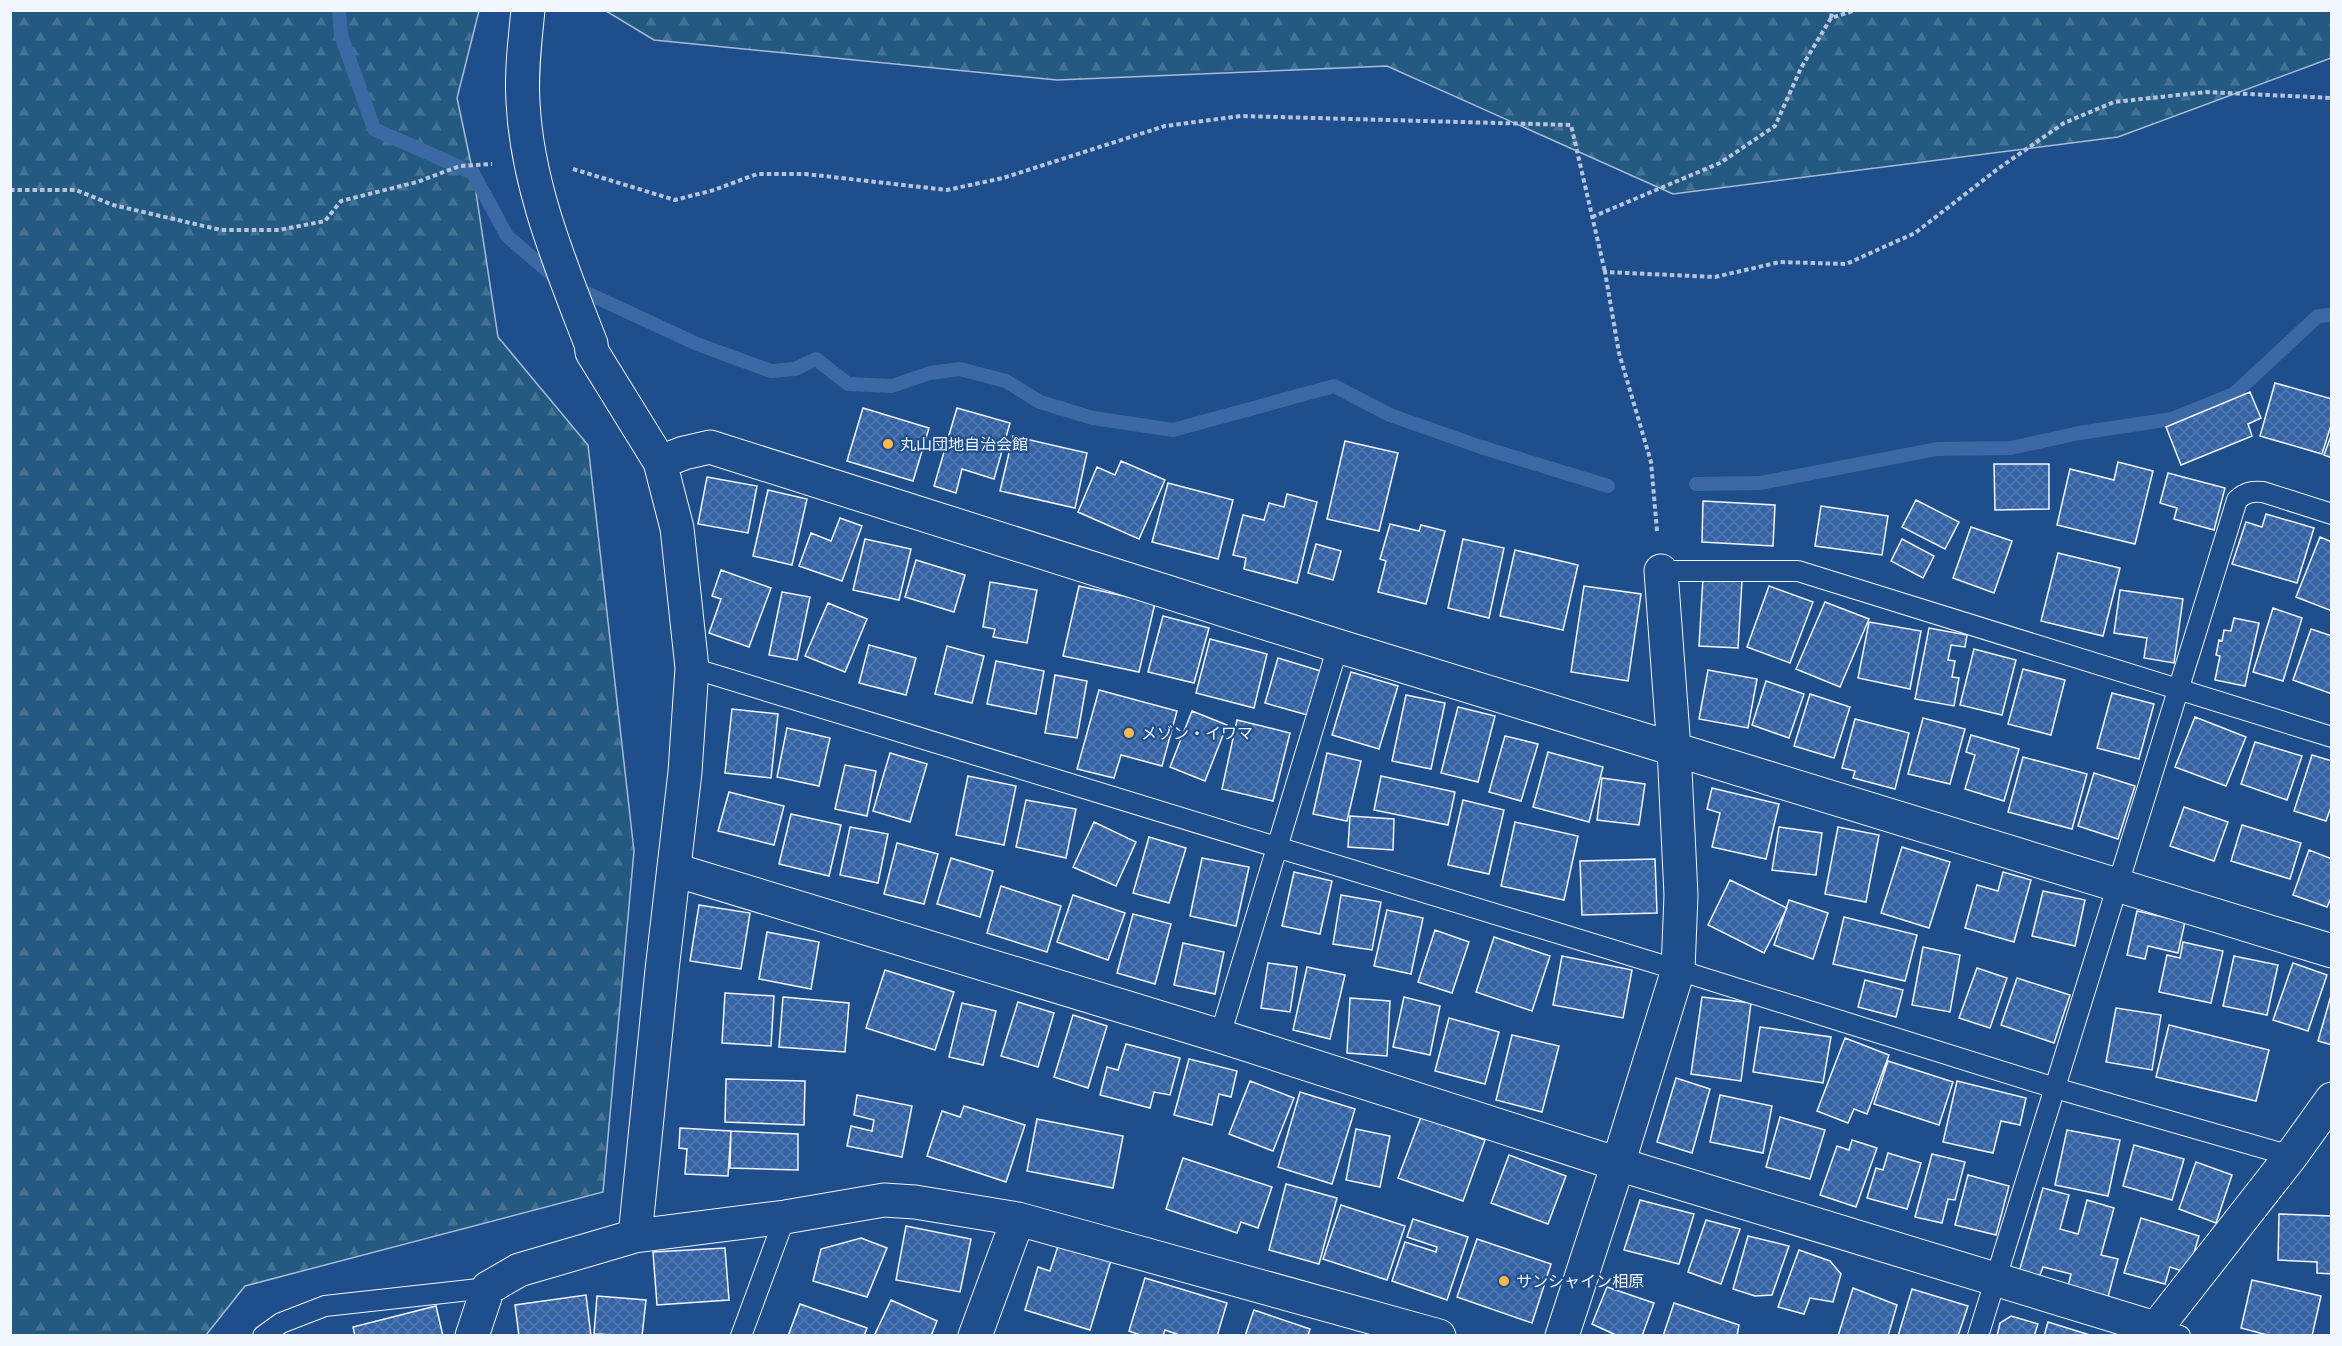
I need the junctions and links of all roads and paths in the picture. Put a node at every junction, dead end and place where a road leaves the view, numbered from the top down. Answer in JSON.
{"nodes":[{"id":1,"x":528,"y":10,"type":"edge"},
{"id":2,"x":1832,"y":10,"type":"edge"},
{"id":3,"x":1856,"y":10,"type":"edge"},
{"id":4,"x":1831,"y":18,"type":"junction"},
{"id":5,"x":2331,"y":98,"type":"edge"},
{"id":6,"x":530,"y":160,"type":"junction"},
{"id":7,"x":10,"y":190,"type":"edge"},
{"id":8,"x":1592,"y":217,"type":"junction"},
{"id":9,"x":1605,"y":272,"type":"junction"},
{"id":10,"x":660,"y":462,"type":"junction"},
{"id":11,"x":2331,"y":514,"type":"edge"},
{"id":12,"x":1661,"y":571,"type":"junction"},
{"id":13,"x":1338,"y":646,"type":"junction"},
{"id":14,"x":692,"y":668,"type":"junction"},
{"id":15,"x":2178,"y":689,"type":"junction"},
{"id":16,"x":2331,"y":737,"type":"edge"},
{"id":17,"x":1674,"y":749,"type":"junction"},
{"id":18,"x":1279,"y":848,"type":"junction"},
{"id":19,"x":675,"y":870,"type":"junction"},
{"id":20,"x":2117,"y":886,"type":"junction"},
{"id":21,"x":2331,"y":951,"type":"edge"},
{"id":22,"x":1678,"y":970,"type":"junction"},
{"id":23,"x":1220,"y":1036,"type":"junction"},
{"id":24,"x":2055,"y":1088,"type":"junction"},
{"id":25,"x":2331,"y":1099,"type":"edge"},
{"id":26,"x":2291,"y":1156,"type":"junction"},
{"id":27,"x":1618,"y":1164,"type":"junction"},
{"id":28,"x":785,"y":1217,"type":"junction"},
{"id":29,"x":1018,"y":1219,"type":"junction"},
{"id":30,"x":635,"y":1236,"type":"junction"},
{"id":31,"x":1996,"y":1279,"type":"junction"},
{"id":32,"x":488,"y":1288,"type":"junction"},
{"id":33,"x":2161,"y":1333,"type":"edge"},
{"id":34,"x":263,"y":1335,"type":"edge"},
{"id":35,"x":472,"y":1335,"type":"edge"},
{"id":36,"x":741,"y":1335,"type":"edge"},
{"id":37,"x":975,"y":1335,"type":"edge"},
{"id":38,"x":1439,"y":1335,"type":"edge"},
{"id":39,"x":1562,"y":1335,"type":"edge"},
{"id":40,"x":1978,"y":1335,"type":"edge"}],
"edges":[{"from":1,"to":6,"type":"street"},
{"from":2,"to":4,"type":"path"},
{"from":3,"to":4,"type":"path"},
{"from":4,"to":8,"type":"path"},
{"from":5,"to":9,"type":"path"},
{"from":6,"to":7,"type":"path"},
{"from":6,"to":8,"type":"path"},
{"from":6,"to":10,"type":"street"},
{"from":8,"to":9,"type":"path"},
{"from":9,"to":12,"type":"path"},
{"from":10,"to":13,"type":"street"},
{"from":10,"to":14,"type":"street"},
{"from":11,"to":15,"type":"lane"},
{"from":12,"to":15,"type":"lane"},
{"from":12,"to":17,"type":"street"},
{"from":13,"to":17,"type":"street"},
{"from":13,"to":18,"type":"lane"},
{"from":14,"to":18,"type":"lane"},
{"from":14,"to":19,"type":"street"},
{"from":15,"to":16,"type":"lane"},
{"from":15,"to":20,"type":"lane"},
{"from":17,"to":20,"type":"street"},
{"from":17,"to":22,"type":"street"},
{"from":18,"to":22,"type":"lane"},
{"from":18,"to":23,"type":"lane"},
{"from":19,"to":23,"type":"street"},
{"from":19,"to":30,"type":"street"},
{"from":20,"to":21,"type":"street"},
{"from":20,"to":24,"type":"lane"},
{"from":22,"to":24,"type":"lane"},
{"from":22,"to":27,"type":"street"},
{"from":23,"to":27,"type":"street"},
{"from":24,"to":26,"type":"lane"},
{"from":24,"to":31,"type":"lane"},
{"from":25,"to":26,"type":"street"},
{"from":26,"to":33,"type":"street"},
{"from":27,"to":31,"type":"street"},
{"from":27,"to":39,"type":"street"},
{"from":28,"to":29,"type":"street"},
{"from":28,"to":30,"type":"street"},
{"from":28,"to":36,"type":"lane"},
{"from":29,"to":37,"type":"street"},
{"from":29,"to":38,"type":"street"},
{"from":30,"to":32,"type":"street"},
{"from":31,"to":33,"type":"street"},
{"from":31,"to":40,"type":"lane"},
{"from":32,"to":34,"type":"lane"},
{"from":32,"to":35,"type":"street"}]}
